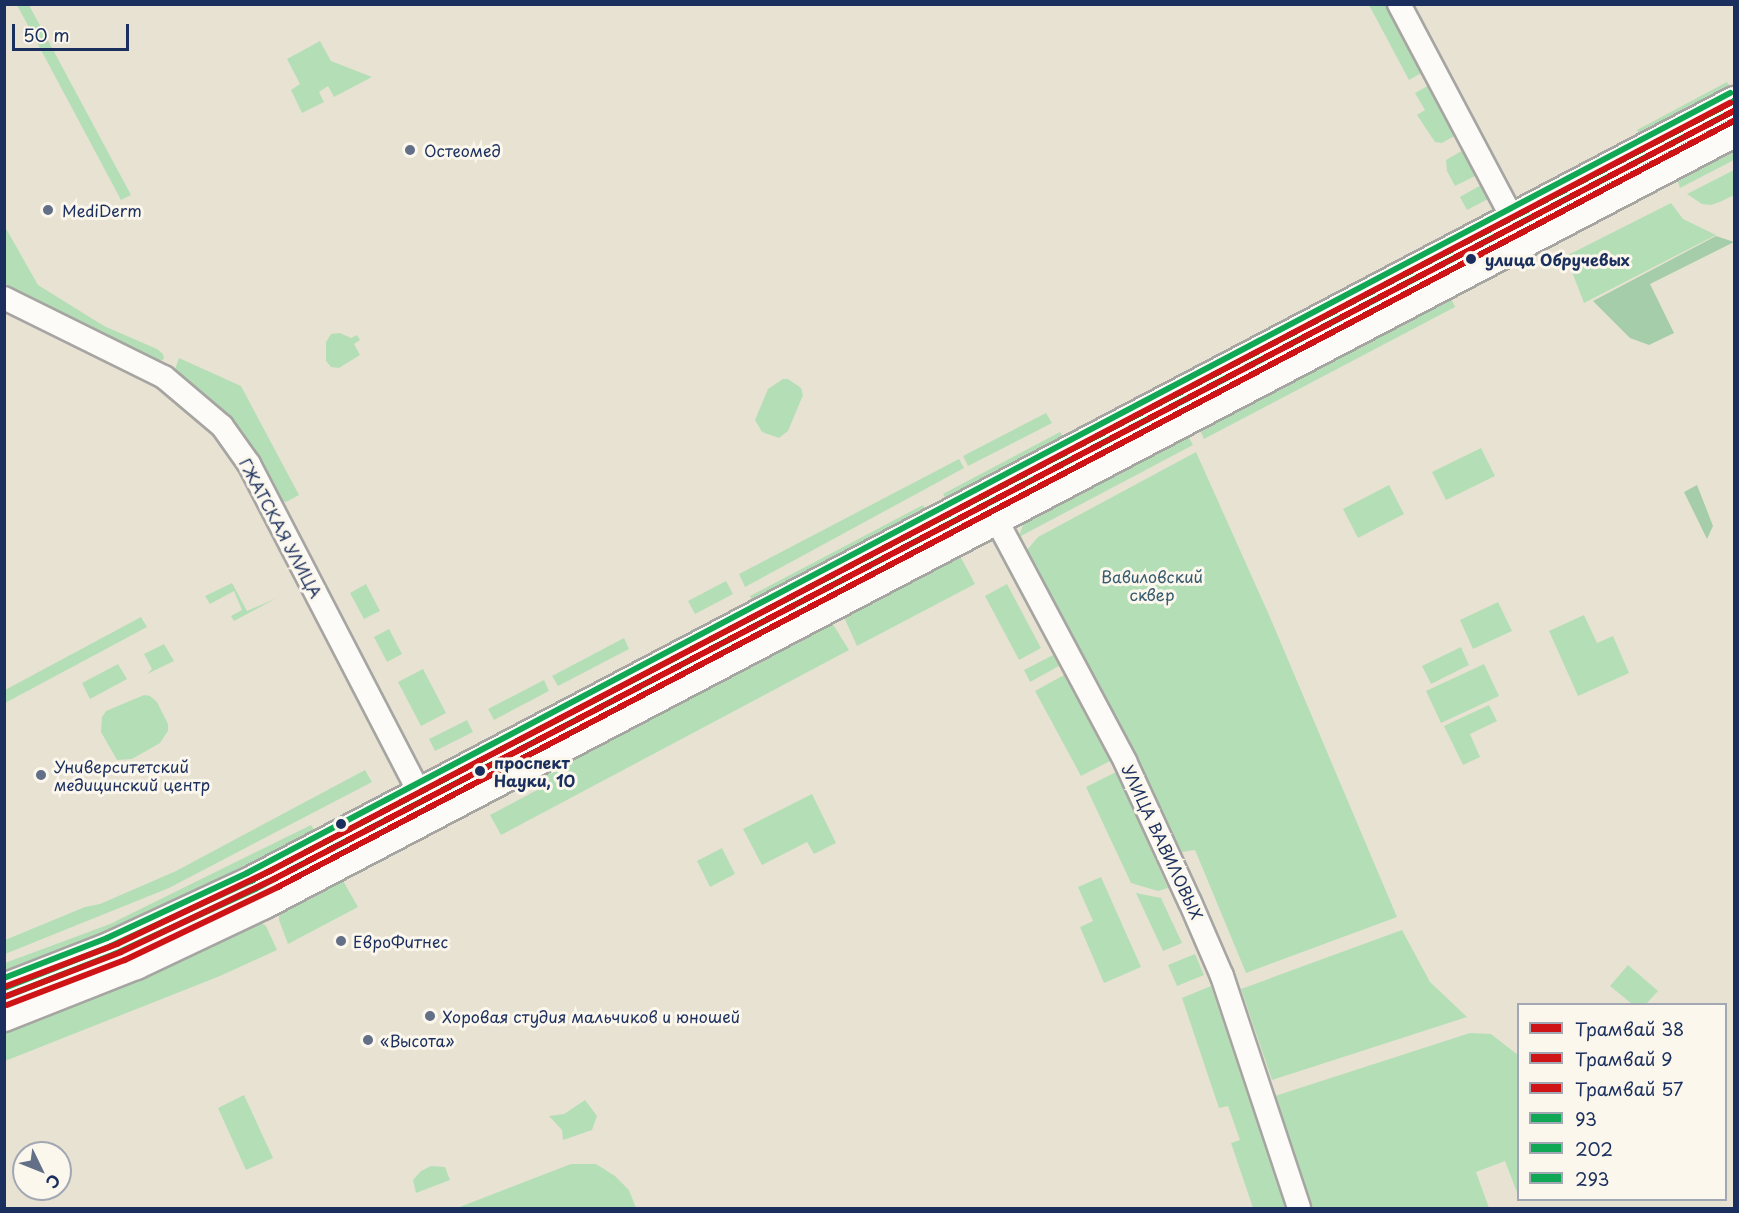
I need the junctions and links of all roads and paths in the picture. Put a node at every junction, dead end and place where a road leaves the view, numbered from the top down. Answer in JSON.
{"nodes":[{"id":1,"x":1399,"y":4,"type":"edge"},
{"id":2,"x":1734,"y":101,"type":"edge"},
{"id":3,"x":1734,"y":133,"type":"edge"},
{"id":4,"x":1512,"y":217,"type":"junction"},
{"id":5,"x":1525,"y":243,"type":"junction"},
{"id":6,"x":4,"y":298,"type":"edge"},
{"id":7,"x":983,"y":495,"type":"junction"},
{"id":8,"x":997,"y":520,"type":"junction"},
{"id":9,"x":420,"y":794,"type":"junction"},
{"id":10,"x":4,"y":988,"type":"edge"},
{"id":11,"x":4,"y":1017,"type":"edge"},
{"id":12,"x":1299,"y":1209,"type":"edge"}],
"edges":[{"from":1,"to":4,"type":"street"},
{"from":2,"to":4,"type":"main road"},
{"from":3,"to":5,"type":"main road"},
{"from":4,"to":5,"type":"street"},
{"from":4,"to":7,"type":"main road"},
{"from":5,"to":8,"type":"main road"},
{"from":6,"to":9,"type":"street","name":"ГЖАТСКАЯ УЛИЦА"},
{"from":7,"to":8,"type":"street","name":"УЛИЦА ВАВИЛОВЫХ"},
{"from":7,"to":9,"type":"main road"},
{"from":8,"to":11,"type":"main road"},
{"from":8,"to":12,"type":"street","name":"УЛИЦА ВАВИЛОВЫХ"},
{"from":9,"to":10,"type":"main road"}]}
